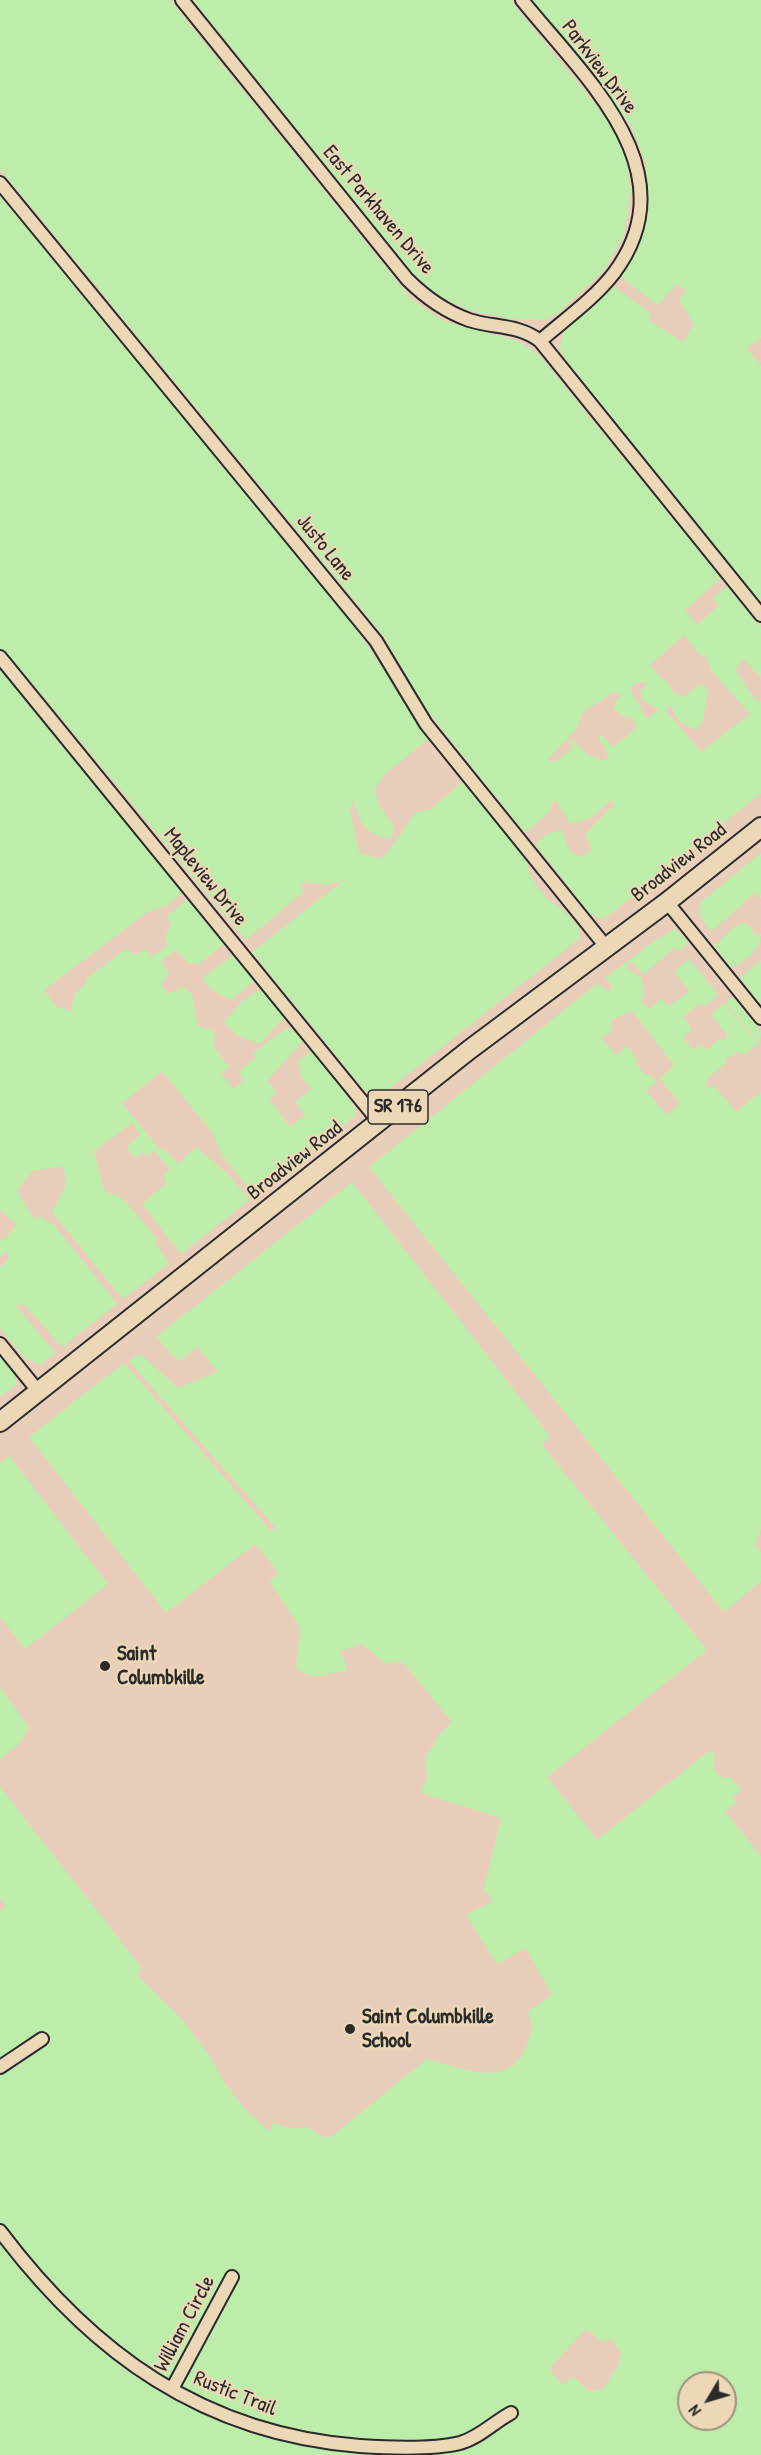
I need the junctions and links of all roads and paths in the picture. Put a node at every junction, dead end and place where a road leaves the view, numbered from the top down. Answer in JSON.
{"nodes":[{"id":1,"x":183,"y":0,"type":"edge"},
{"id":2,"x":522,"y":0,"type":"edge"},
{"id":3,"x":0,"y":183,"type":"edge"},
{"id":4,"x":540,"y":341,"type":"junction"},
{"id":5,"x":761,"y":615,"type":"edge"},
{"id":6,"x":0,"y":657,"type":"edge"},
{"id":7,"x":761,"y":828,"type":"edge"},
{"id":8,"x":667,"y":902,"type":"junction"},
{"id":9,"x":607,"y":948,"type":"junction"},
{"id":10,"x":761,"y":1018,"type":"edge"},
{"id":11,"x":379,"y":1122,"type":"junction"},
{"id":12,"x":0,"y":1344,"type":"edge"},
{"id":13,"x":39,"y":1391,"type":"junction"},
{"id":14,"x":0,"y":1422,"type":"edge"},
{"id":15,"x":42,"y":2039,"type":"dead end"},
{"id":16,"x":0,"y":2067,"type":"edge"},
{"id":17,"x":0,"y":2231,"type":"edge"},
{"id":18,"x":232,"y":2277,"type":"dead end"},
{"id":19,"x":172,"y":2389,"type":"junction"},
{"id":20,"x":512,"y":2413,"type":"dead end"}],
"edges":[{"from":1,"to":4,"type":"street","name":"East Parkhaven Drive"},
{"from":2,"to":4,"type":"street","name":"Parkview Drive"},
{"from":3,"to":9,"type":"street","name":"Justo Lane"},
{"from":4,"to":5,"type":"street","name":"East Parkhaven Drive"},
{"from":6,"to":11,"type":"street","name":"Mapleview Drive"},
{"from":7,"to":8,"type":"main road","name":"Broadview Road","number":"SR 176"},
{"from":8,"to":9,"type":"main road","name":"Broadview Road","number":"SR 176"},
{"from":8,"to":10,"type":"street"},
{"from":9,"to":11,"type":"main road","name":"Broadview Road","number":"SR 176"},
{"from":11,"to":13,"type":"main road","name":"Broadview Road","number":"SR 176"},
{"from":12,"to":13,"type":"street"},
{"from":13,"to":14,"type":"main road","name":"Broadview Road","number":"SR 176"},
{"from":15,"to":16,"type":"street"},
{"from":17,"to":19,"type":"street","name":"Rustic Trail"},
{"from":18,"to":19,"type":"street","name":"William Circle"},
{"from":19,"to":20,"type":"street","name":"Rustic Trail"}]}
